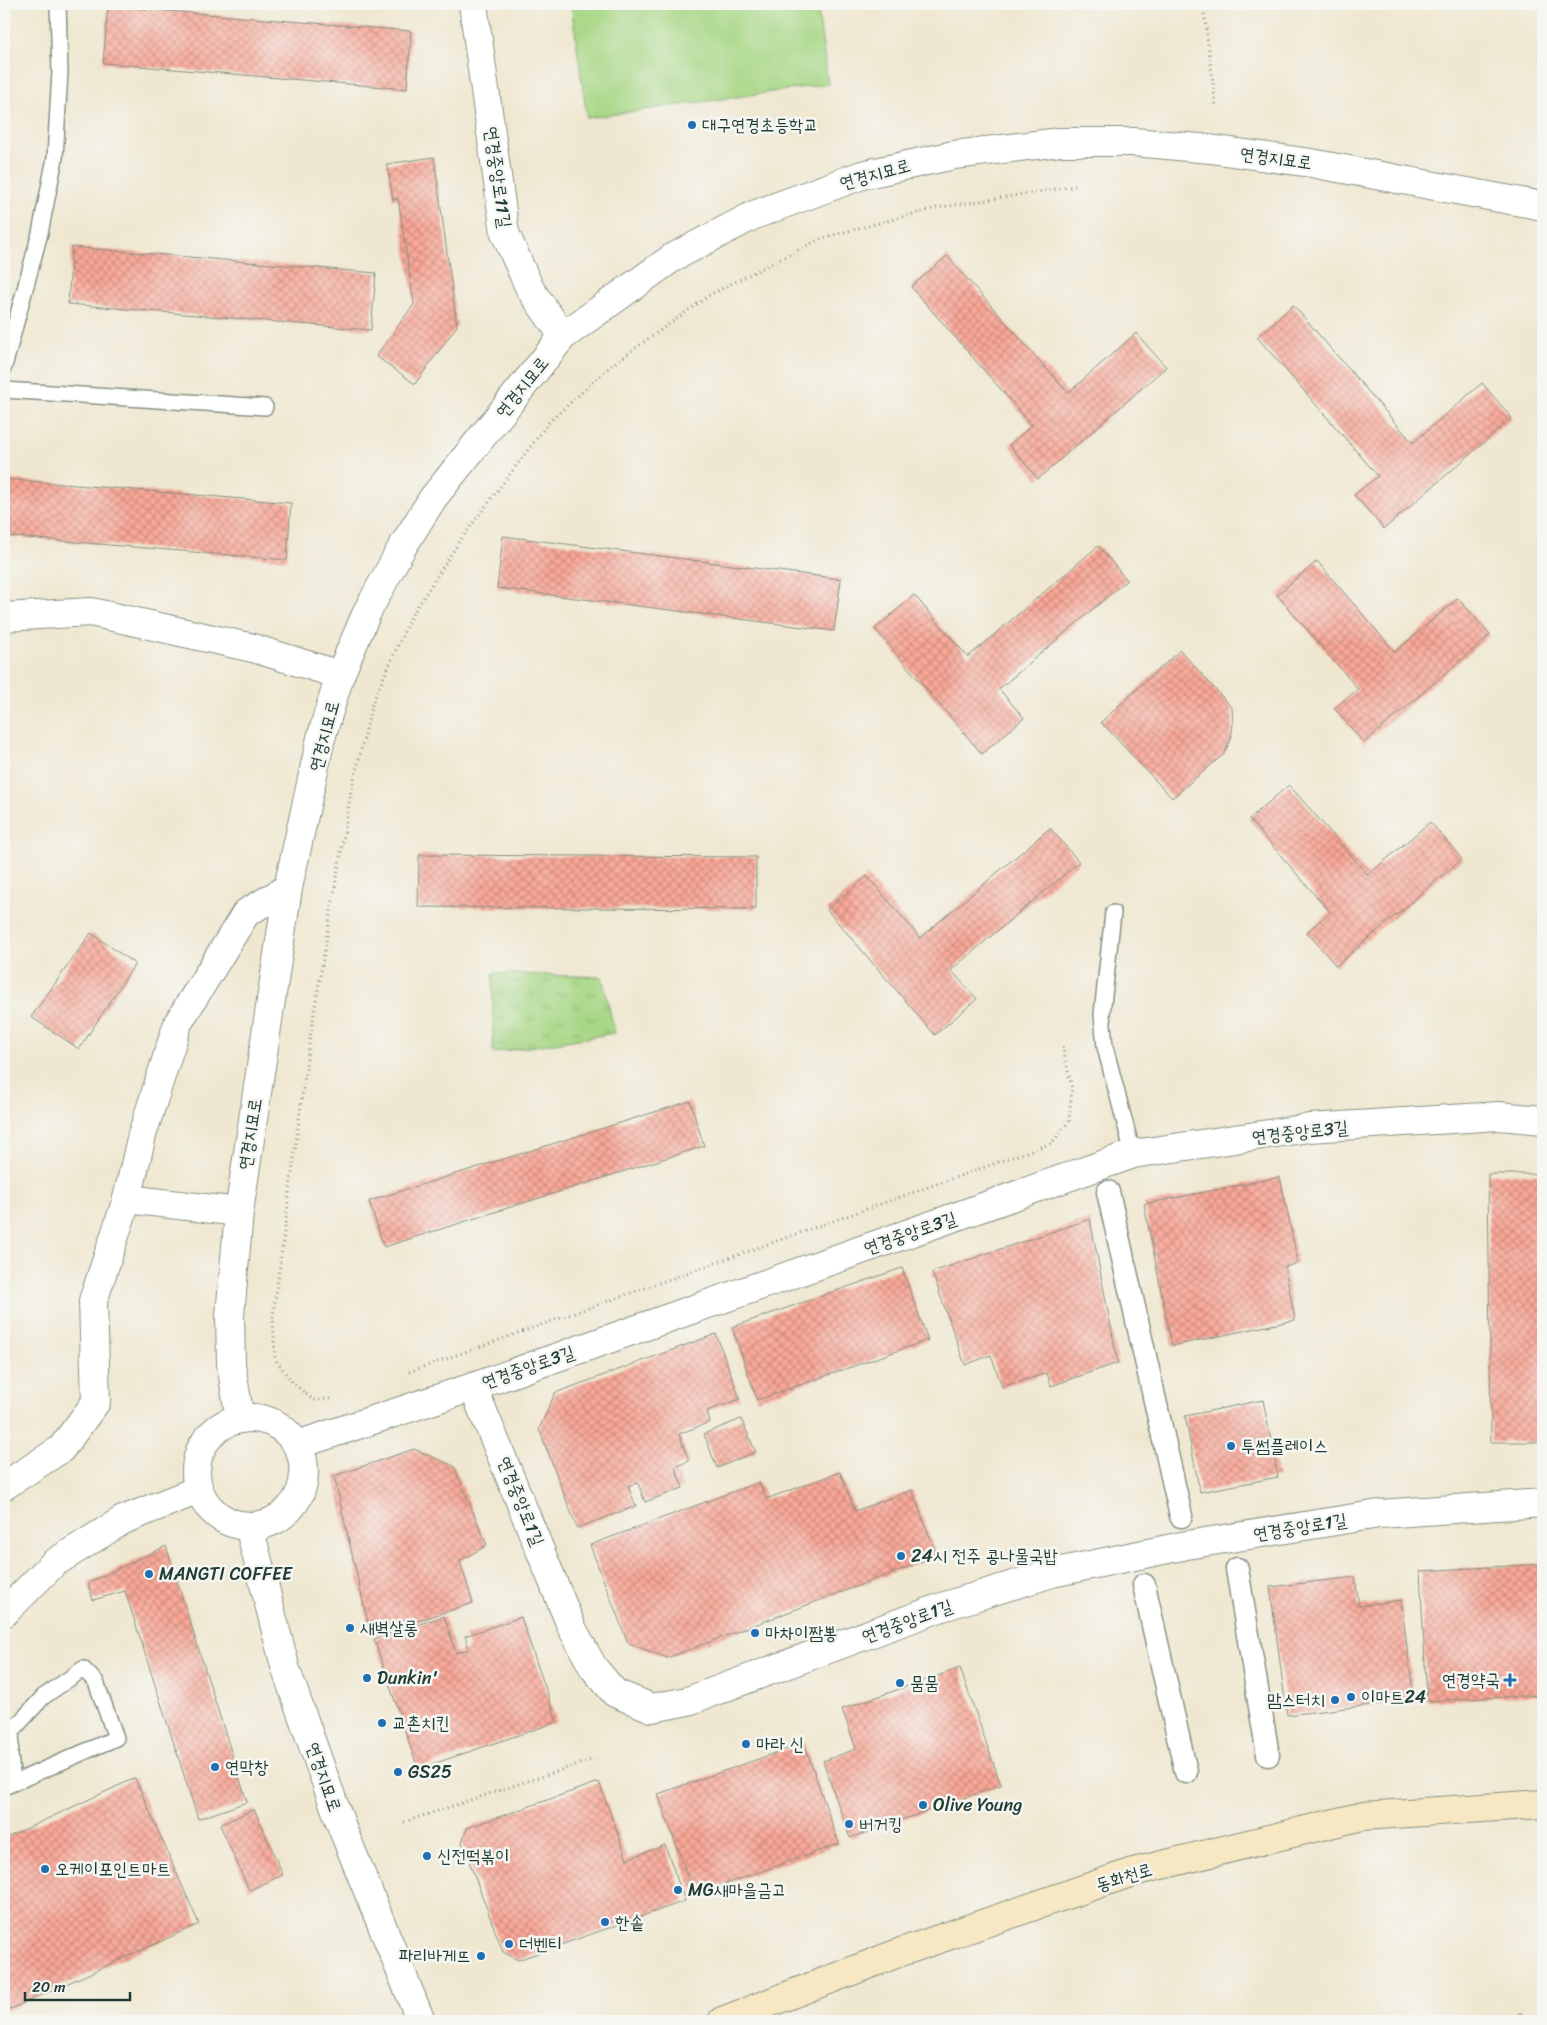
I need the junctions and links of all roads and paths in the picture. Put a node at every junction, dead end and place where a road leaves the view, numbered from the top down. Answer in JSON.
{"nodes":[{"id":1,"x":58,"y":4,"type":"edge"},
{"id":2,"x":473,"y":4,"type":"edge"},
{"id":3,"x":1203,"y":4,"type":"edge"},
{"id":4,"x":1216,"y":107,"type":"dead end"},
{"id":5,"x":1075,"y":186,"type":"dead end"},
{"id":6,"x":1543,"y":206,"type":"edge"},
{"id":7,"x":563,"y":336,"type":"junction"},
{"id":8,"x":4,"y":367,"type":"edge"},
{"id":9,"x":4,"y":390,"type":"edge"},
{"id":10,"x":264,"y":406,"type":"dead end"},
{"id":11,"x":4,"y":617,"type":"edge"},
{"id":12,"x":340,"y":675,"type":"junction"},
{"id":13,"x":288,"y":888,"type":"junction"},
{"id":14,"x":1113,"y":913,"type":"dead end"},
{"id":15,"x":1062,"y":1045,"type":"dead end"},
{"id":16,"x":1543,"y":1120,"type":"edge"},
{"id":17,"x":1133,"y":1154,"type":"junction"},
{"id":18,"x":1108,"y":1192,"type":"dead end"},
{"id":19,"x":127,"y":1199,"type":"junction"},
{"id":20,"x":239,"y":1212,"type":"junction"},
{"id":21,"x":400,"y":1375,"type":"dead end"},
{"id":22,"x":473,"y":1387,"type":"junction"},
{"id":23,"x":335,"y":1398,"type":"dead end"},
{"id":24,"x":240,"y":1419,"type":"junction"},
{"id":25,"x":297,"y":1445,"type":"junction"},
{"id":26,"x":4,"y":1486,"type":"edge"},
{"id":27,"x":198,"y":1490,"type":"junction"},
{"id":28,"x":1543,"y":1503,"type":"edge"},
{"id":29,"x":1181,"y":1516,"type":"dead end"},
{"id":30,"x":250,"y":1526,"type":"junction"},
{"id":31,"x":1237,"y":1569,"type":"dead end"},
{"id":32,"x":1144,"y":1585,"type":"dead end"},
{"id":33,"x":4,"y":1613,"type":"edge"},
{"id":34,"x":8,"y":1729,"type":"edge"},
{"id":35,"x":1268,"y":1756,"type":"dead end"},
{"id":36,"x":594,"y":1759,"type":"dead end"},
{"id":37,"x":1186,"y":1772,"type":"dead end"},
{"id":38,"x":9,"y":1785,"type":"edge"},
{"id":39,"x":1543,"y":1804,"type":"edge"},
{"id":40,"x":404,"y":1822,"type":"dead end"},
{"id":41,"x":421,"y":2021,"type":"edge"},
{"id":42,"x":722,"y":2021,"type":"edge"}],
"edges":[{"from":1,"to":8,"type":"lane"},
{"from":2,"to":7,"type":"street","name":"연경중앙로11길"},
{"from":3,"to":4,"type":"path"},
{"from":5,"to":23,"type":"path"},
{"from":6,"to":7,"type":"street","name":"연경지묘로"},
{"from":7,"to":12,"type":"street","name":"연경지묘로"},
{"from":9,"to":10,"type":"lane"},
{"from":11,"to":12,"type":"street"},
{"from":12,"to":13,"type":"street","name":"연경지묘로"},
{"from":13,"to":19,"type":"street"},
{"from":13,"to":20,"type":"street","name":"연경지묘로"},
{"from":14,"to":17,"type":"lane"},
{"from":15,"to":21,"type":"path"},
{"from":16,"to":17,"type":"street","name":"연경중앙로3길"},
{"from":17,"to":22,"type":"street","name":"연경중앙로3길"},
{"from":18,"to":29,"type":"street"},
{"from":19,"to":20,"type":"street"},
{"from":19,"to":26,"type":"street"},
{"from":20,"to":24,"type":"street","name":"연경지묘로"},
{"from":22,"to":25,"type":"street","name":"연경중앙로3길"},
{"from":22,"to":28,"type":"street","name":"연경중앙로1길"},
{"from":24,"to":25,"type":"street"},
{"from":24,"to":27,"type":"street"},
{"from":25,"to":30,"type":"street"},
{"from":27,"to":30,"type":"street"},
{"from":27,"to":33,"type":"street"},
{"from":30,"to":41,"type":"street","name":"연경지묘로"},
{"from":31,"to":35,"type":"street"},
{"from":32,"to":37,"type":"street"},
{"from":34,"to":38,"type":"lane"},
{"from":34,"to":38,"type":"lane"},
{"from":36,"to":40,"type":"path"},
{"from":39,"to":42,"type":"main road","name":"동화천로"}]}
